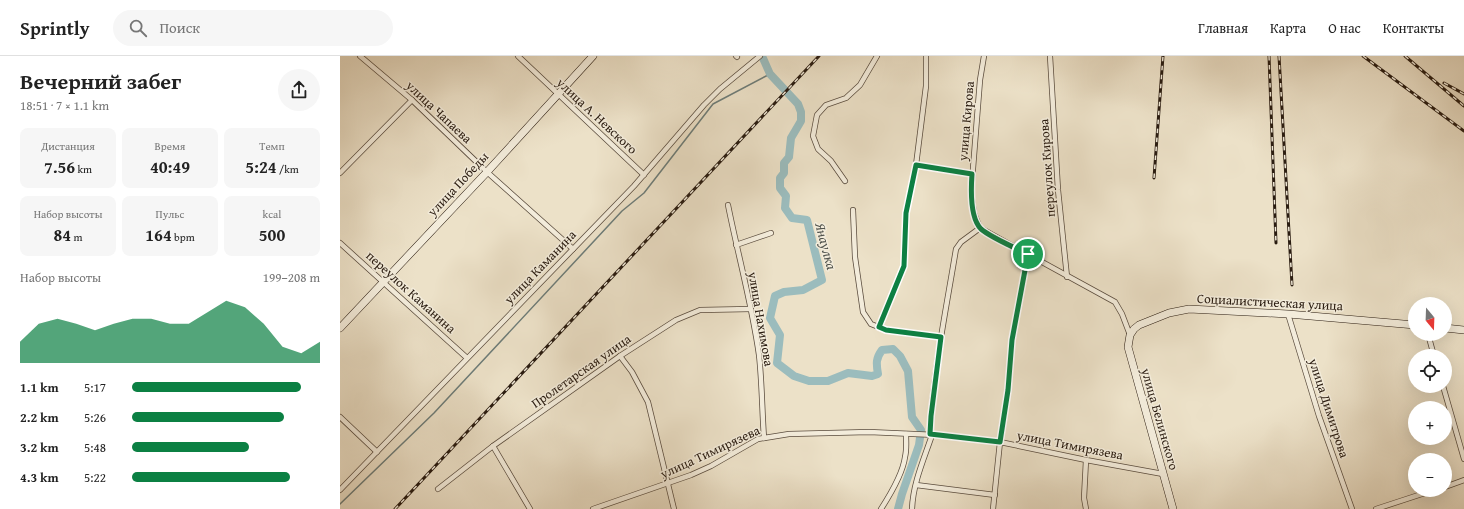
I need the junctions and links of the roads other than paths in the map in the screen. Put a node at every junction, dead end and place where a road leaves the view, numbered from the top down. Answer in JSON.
{"nodes":[{"id":1,"x":360,"y":56,"type":"edge"},
{"id":2,"x":518,"y":56,"type":"edge"},
{"id":3,"x":593,"y":56,"type":"edge"},
{"id":4,"x":877,"y":56,"type":"edge"},
{"id":5,"x":926,"y":56,"type":"edge"},
{"id":6,"x":984,"y":56,"type":"edge"},
{"id":7,"x":1050,"y":56,"type":"edge"},
{"id":8,"x":758,"y":58,"type":"edge"},
{"id":9,"x":558,"y":94,"type":"junction"},
{"id":10,"x":412,"y":100,"type":"junction"},
{"id":11,"x":916,"y":165,"type":"junction"},
{"id":12,"x":487,"y":172,"type":"junction"},
{"id":13,"x":340,"y":173,"type":"edge"},
{"id":14,"x":972,"y":174,"type":"junction"},
{"id":15,"x":644,"y":175,"type":"junction"},
{"id":16,"x":844,"y":181,"type":"dead end"},
{"id":17,"x":728,"y":205,"type":"dead end"},
{"id":18,"x":853,"y":210,"type":"dead end"},
{"id":19,"x":980,"y":228,"type":"junction"},
{"id":20,"x":771,"y":233,"type":"dead end"},
{"id":21,"x":340,"y":243,"type":"edge"},
{"id":22,"x":736,"y":245,"type":"junction"},
{"id":23,"x":573,"y":249,"type":"junction"},
{"id":24,"x":1028,"y":254,"type":"junction"},
{"id":25,"x":1067,"y":277,"type":"junction"},
{"id":26,"x":383,"y":281,"type":"junction"},
{"id":27,"x":751,"y":309,"type":"junction"},
{"id":28,"x":1288,"y":314,"type":"junction"},
{"id":29,"x":1408,"y":324,"type":"edge"},
{"id":30,"x":879,"y":327,"type":"junction"},
{"id":31,"x":340,"y":328,"type":"edge"},
{"id":32,"x":1452,"y":329,"type":"edge"},
{"id":33,"x":1464,"y":330,"type":"edge"},
{"id":34,"x":1130,"y":335,"type":"junction"},
{"id":35,"x":941,"y":337,"type":"junction"},
{"id":36,"x":620,"y":356,"type":"junction"},
{"id":37,"x":467,"y":358,"type":"junction"},
{"id":38,"x":1445,"y":393,"type":"edge"},
{"id":39,"x":340,"y":417,"type":"edge"},
{"id":40,"x":909,"y":434,"type":"junction"},
{"id":41,"x":931,"y":434,"type":"junction"},
{"id":42,"x":764,"y":438,"type":"junction"},
{"id":43,"x":1000,"y":442,"type":"junction"},
{"id":44,"x":493,"y":446,"type":"junction"},
{"id":45,"x":377,"y":452,"type":"junction"},
{"id":46,"x":1464,"y":459,"type":"edge"},
{"id":47,"x":1086,"y":460,"type":"junction"},
{"id":48,"x":1163,"y":474,"type":"junction"},
{"id":49,"x":1464,"y":480,"type":"edge"},
{"id":50,"x":669,"y":484,"type":"junction"},
{"id":51,"x":1452,"y":484,"type":"edge"},
{"id":52,"x":916,"y":485,"type":"junction"},
{"id":53,"x":438,"y":489,"type":"dead end"},
{"id":54,"x":340,"y":490,"type":"edge"},
{"id":55,"x":995,"y":495,"type":"junction"},
{"id":56,"x":1413,"y":497,"type":"edge"},
{"id":57,"x":530,"y":509,"type":"edge"},
{"id":58,"x":593,"y":509,"type":"edge"},
{"id":59,"x":674,"y":509,"type":"edge"},
{"id":60,"x":881,"y":509,"type":"edge"},
{"id":61,"x":912,"y":509,"type":"edge"},
{"id":62,"x":993,"y":509,"type":"edge"},
{"id":63,"x":1086,"y":509,"type":"edge"},
{"id":64,"x":1172,"y":509,"type":"edge"},
{"id":65,"x":1352,"y":509,"type":"edge"},
{"id":66,"x":1376,"y":509,"type":"edge"}],
"edges":[{"from":1,"to":10,"type":"street","name":"улица Чапаева"},
{"from":2,"to":9,"type":"street","name":"улица А. Невского"},
{"from":3,"to":9,"type":"street","name":"улица Победы"},
{"from":4,"to":16,"type":"street"},
{"from":5,"to":11,"type":"street"},
{"from":6,"to":14,"type":"street","name":"улица Кирова"},
{"from":7,"to":25,"type":"street","name":"переулок Кирова"},
{"from":8,"to":15,"type":"street","name":"улица Каманина"},
{"from":9,"to":12,"type":"street","name":"улица Победы"},
{"from":9,"to":15,"type":"street","name":"улица А. Невского"},
{"from":10,"to":12,"type":"street","name":"улица Чапаева"},
{"from":10,"to":13,"type":"street"},
{"from":11,"to":14,"type":"street"},
{"from":11,"to":30,"type":"street"},
{"from":12,"to":23,"type":"street","name":"улица Чапаева"},
{"from":12,"to":26,"type":"street","name":"улица Победы"},
{"from":14,"to":19,"type":"street","name":"улица Кирова"},
{"from":15,"to":23,"type":"street","name":"улица Каманина"},
{"from":17,"to":22,"type":"street","name":"улица Нахимова"},
{"from":18,"to":30,"type":"street"},
{"from":19,"to":24,"type":"street"},
{"from":19,"to":35,"type":"street"},
{"from":20,"to":22,"type":"street"},
{"from":21,"to":26,"type":"street","name":"переулок Каманина"},
{"from":22,"to":27,"type":"street","name":"улица Нахимова"},
{"from":23,"to":37,"type":"street","name":"улица Каманина"},
{"from":24,"to":25,"type":"street"},
{"from":24,"to":43,"type":"street"},
{"from":25,"to":34,"type":"street"},
{"from":26,"to":31,"type":"street","name":"улица Победы"},
{"from":26,"to":37,"type":"street","name":"переулок Каманина"},
{"from":27,"to":36,"type":"street","name":"Пролетарская улица"},
{"from":27,"to":42,"type":"street","name":"улица Нахимова"},
{"from":28,"to":29,"type":"street","name":"Социалистическая улица"},
{"from":28,"to":34,"type":"street","name":"Социалистическая улица"},
{"from":28,"to":65,"type":"street","name":"улица Димитрова"},
{"from":30,"to":35,"type":"street"},
{"from":32,"to":33,"type":"street"},
{"from":34,"to":48,"type":"street","name":"улица Белинского"},
{"from":35,"to":41,"type":"street"},
{"from":36,"to":44,"type":"street","name":"Пролетарская улица"},
{"from":36,"to":50,"type":"street"},
{"from":37,"to":45,"type":"street","name":"улица Каманина"},
{"from":38,"to":46,"type":"street"},
{"from":39,"to":45,"type":"street"},
{"from":40,"to":41,"type":"street","name":"улица Тимирязева"},
{"from":40,"to":42,"type":"street","name":"улица Тимирязева"},
{"from":40,"to":60,"type":"street"},
{"from":41,"to":43,"type":"street","name":"улица Тимирязева"},
{"from":41,"to":52,"type":"street"},
{"from":42,"to":50,"type":"street","name":"улица Тимирязева"},
{"from":43,"to":47,"type":"street","name":"улица Тимирязева"},
{"from":43,"to":55,"type":"street"},
{"from":44,"to":53,"type":"street","name":"Пролетарская улица"},
{"from":44,"to":57,"type":"street"},
{"from":45,"to":54,"type":"street","name":"улица Каманина"},
{"from":47,"to":48,"type":"street","name":"улица Тимирязева"},
{"from":47,"to":63,"type":"street"},
{"from":48,"to":64,"type":"street","name":"улица Белинского"},
{"from":49,"to":51,"type":"street"},
{"from":50,"to":58,"type":"street","name":"улица Тимирязева"},
{"from":50,"to":59,"type":"street"},
{"from":52,"to":55,"type":"street"},
{"from":52,"to":61,"type":"street"},
{"from":55,"to":62,"type":"street"},
{"from":56,"to":66,"type":"street"}]}
